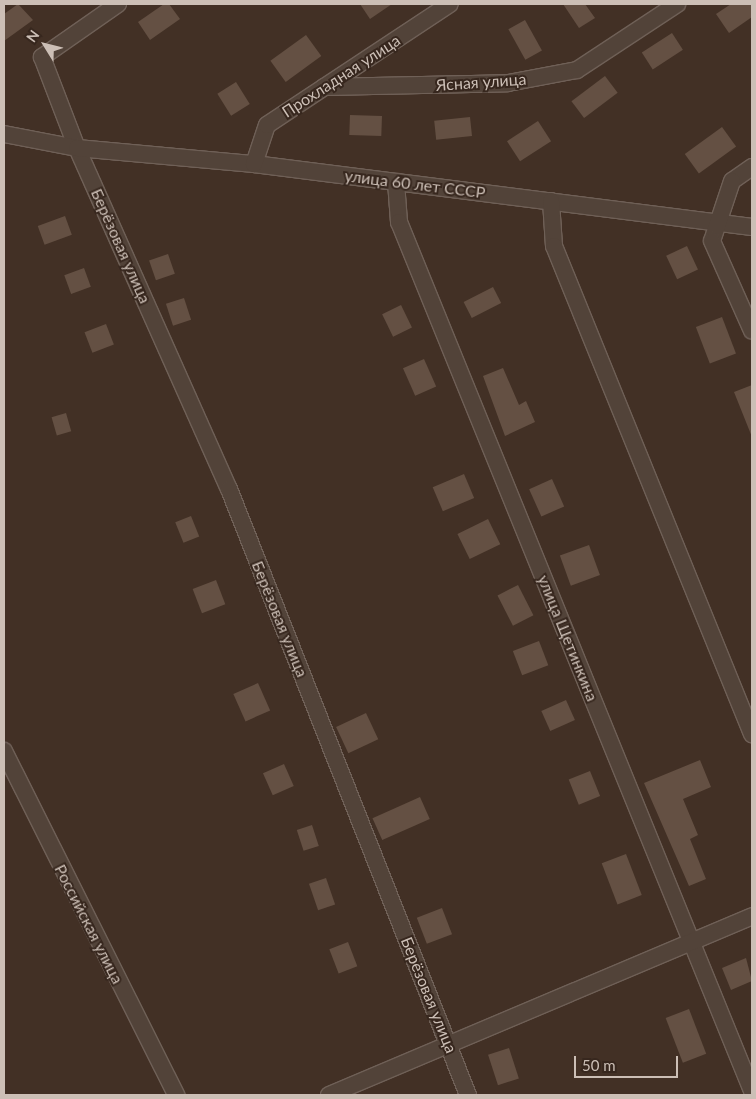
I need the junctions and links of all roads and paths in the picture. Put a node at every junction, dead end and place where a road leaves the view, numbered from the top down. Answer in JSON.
{"nodes":[{"id":1,"x":118,"y":4,"type":"edge"},
{"id":2,"x":450,"y":4,"type":"edge"},
{"id":3,"x":677,"y":4,"type":"edge"},
{"id":4,"x":324,"y":87,"type":"junction"},
{"id":5,"x":4,"y":134,"type":"edge"},
{"id":6,"x":77,"y":148,"type":"junction"},
{"id":7,"x":254,"y":164,"type":"junction"},
{"id":8,"x":752,"y":167,"type":"edge"},
{"id":9,"x":396,"y":182,"type":"junction"},
{"id":10,"x":551,"y":201,"type":"junction"},
{"id":11,"x":717,"y":222,"type":"junction"},
{"id":12,"x":752,"y":227,"type":"edge"},
{"id":13,"x":752,"y":331,"type":"edge"},
{"id":14,"x":752,"y":734,"type":"edge"},
{"id":15,"x":4,"y":751,"type":"edge"},
{"id":16,"x":752,"y":916,"type":"edge"},
{"id":17,"x":692,"y":942,"type":"junction"},
{"id":18,"x":448,"y":1044,"type":"junction"},
{"id":19,"x":752,"y":1091,"type":"edge"},
{"id":20,"x":176,"y":1095,"type":"edge"},
{"id":21,"x":329,"y":1095,"type":"edge"},
{"id":22,"x":468,"y":1095,"type":"edge"}],
"edges":[{"from":1,"to":6,"type":"street","name":"Берёзовая улица"},
{"from":2,"to":4,"type":"street","name":"Прохладная улица"},
{"from":3,"to":4,"type":"street","name":"Ясная улица"},
{"from":4,"to":7,"type":"street","name":"Прохладная улица"},
{"from":5,"to":6,"type":"street","name":"улица 60 лет СССР"},
{"from":6,"to":7,"type":"street","name":"улица 60 лет СССР"},
{"from":6,"to":18,"type":"street","name":"Берёзовая улица"},
{"from":7,"to":9,"type":"street","name":"улица 60 лет СССР"},
{"from":8,"to":11,"type":"street"},
{"from":9,"to":10,"type":"street","name":"улица 60 лет СССР"},
{"from":9,"to":17,"type":"street","name":"улица Щетинкина"},
{"from":10,"to":11,"type":"street","name":"улица 60 лет СССР"},
{"from":10,"to":14,"type":"street"},
{"from":11,"to":12,"type":"street","name":"улица 60 лет СССР"},
{"from":11,"to":13,"type":"street"},
{"from":15,"to":20,"type":"street","name":"Российская улица"},
{"from":16,"to":17,"type":"street"},
{"from":17,"to":18,"type":"street"},
{"from":17,"to":19,"type":"street","name":"улица Щетинкина"},
{"from":18,"to":21,"type":"street"},
{"from":18,"to":22,"type":"street","name":"Берёзовая улица"}]}
